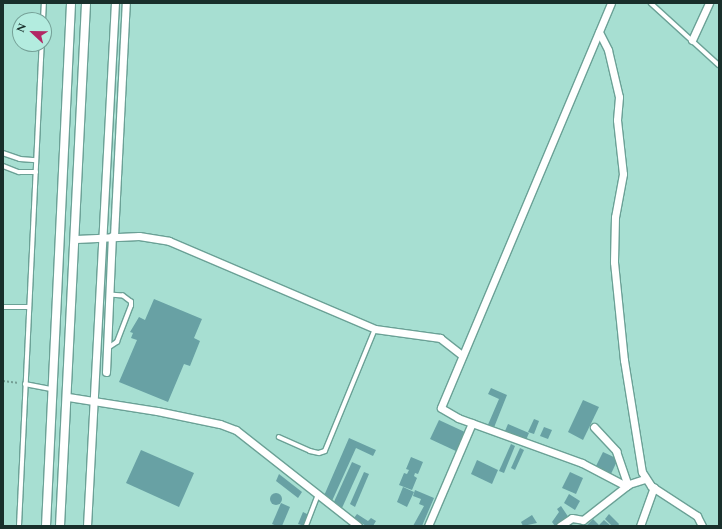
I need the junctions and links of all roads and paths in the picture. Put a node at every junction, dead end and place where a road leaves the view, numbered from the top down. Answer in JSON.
{"nodes":[{"id":1,"x":71,"y":3,"type":"edge"},
{"id":2,"x":86,"y":3,"type":"edge"},
{"id":3,"x":114,"y":3,"type":"edge"},
{"id":4,"x":126,"y":3,"type":"edge"},
{"id":5,"x":611,"y":3,"type":"edge"},
{"id":6,"x":651,"y":3,"type":"edge"},
{"id":7,"x":709,"y":3,"type":"edge"},
{"id":8,"x":599,"y":32,"type":"junction"},
{"id":9,"x":692,"y":40,"type":"junction"},
{"id":10,"x":42,"y":52,"type":"edge"},
{"id":11,"x":719,"y":65,"type":"edge"},
{"id":12,"x":3,"y":153,"type":"edge"},
{"id":13,"x":36,"y":160,"type":"junction"},
{"id":14,"x":3,"y":166,"type":"edge"},
{"id":15,"x":36,"y":172,"type":"junction"},
{"id":16,"x":112,"y":236,"type":"junction"},
{"id":17,"x":101,"y":237,"type":"junction"},
{"id":18,"x":76,"y":239,"type":"junction"},
{"id":19,"x":110,"y":294,"type":"junction"},
{"id":20,"x":3,"y":307,"type":"edge"},
{"id":21,"x":28,"y":307,"type":"junction"},
{"id":22,"x":375,"y":329,"type":"junction"},
{"id":23,"x":108,"y":348,"type":"junction"},
{"id":24,"x":462,"y":355,"type":"junction"},
{"id":25,"x":106,"y":372,"type":"dead end"},
{"id":26,"x":3,"y":380,"type":"edge"},
{"id":27,"x":25,"y":384,"type":"junction"},
{"id":28,"x":51,"y":389,"type":"junction"},
{"id":29,"x":68,"y":397,"type":"junction"},
{"id":30,"x":92,"y":399,"type":"junction"},
{"id":31,"x":472,"y":423,"type":"junction"},
{"id":32,"x":594,"y":427,"type":"dead end"},
{"id":33,"x":279,"y":437,"type":"dead end"},
{"id":34,"x":644,"y":479,"type":"junction"},
{"id":35,"x":627,"y":486,"type":"junction"},
{"id":36,"x":654,"y":488,"type":"junction"},
{"id":37,"x":318,"y":495,"type":"junction"},
{"id":38,"x":19,"y":526,"type":"edge"},
{"id":39,"x":46,"y":526,"type":"edge"},
{"id":40,"x":60,"y":526,"type":"edge"},
{"id":41,"x":87,"y":526,"type":"edge"},
{"id":42,"x":306,"y":526,"type":"edge"},
{"id":43,"x":358,"y":526,"type":"edge"},
{"id":44,"x":428,"y":526,"type":"edge"},
{"id":45,"x":560,"y":526,"type":"edge"},
{"id":46,"x":640,"y":526,"type":"edge"},
{"id":47,"x":702,"y":526,"type":"edge"}],
"edges":[{"from":1,"to":28,"type":"street"},
{"from":2,"to":18,"type":"street"},
{"from":3,"to":17,"type":"street"},
{"from":4,"to":16,"type":"street"},
{"from":5,"to":8,"type":"street"},
{"from":6,"to":9,"type":"lane"},
{"from":7,"to":9,"type":"street"},
{"from":8,"to":24,"type":"street"},
{"from":8,"to":34,"type":"street"},
{"from":9,"to":11,"type":"lane"},
{"from":10,"to":13,"type":"lane"},
{"from":12,"to":13,"type":"lane"},
{"from":13,"to":15,"type":"lane"},
{"from":14,"to":15,"type":"lane"},
{"from":15,"to":21,"type":"lane"},
{"from":16,"to":17,"type":"street"},
{"from":16,"to":19,"type":"street"},
{"from":16,"to":22,"type":"street"},
{"from":17,"to":18,"type":"street"},
{"from":17,"to":30,"type":"street"},
{"from":18,"to":29,"type":"street"},
{"from":19,"to":23,"type":"street"},
{"from":19,"to":23,"type":"lane"},
{"from":20,"to":21,"type":"lane"},
{"from":21,"to":27,"type":"lane"},
{"from":22,"to":24,"type":"street"},
{"from":22,"to":33,"type":"lane"},
{"from":23,"to":25,"type":"street"},
{"from":24,"to":31,"type":"street"},
{"from":26,"to":27,"type":"path"},
{"from":27,"to":28,"type":"lane"},
{"from":27,"to":38,"type":"lane"},
{"from":28,"to":39,"type":"street"},
{"from":29,"to":30,"type":"street"},
{"from":29,"to":40,"type":"street"},
{"from":30,"to":37,"type":"street"},
{"from":30,"to":41,"type":"street"},
{"from":31,"to":35,"type":"street"},
{"from":31,"to":44,"type":"street"},
{"from":32,"to":35,"type":"street"},
{"from":34,"to":35,"type":"street"},
{"from":34,"to":36,"type":"street"},
{"from":35,"to":45,"type":"street"},
{"from":36,"to":46,"type":"street"},
{"from":36,"to":47,"type":"street"},
{"from":37,"to":42,"type":"lane"},
{"from":37,"to":43,"type":"street"}]}
